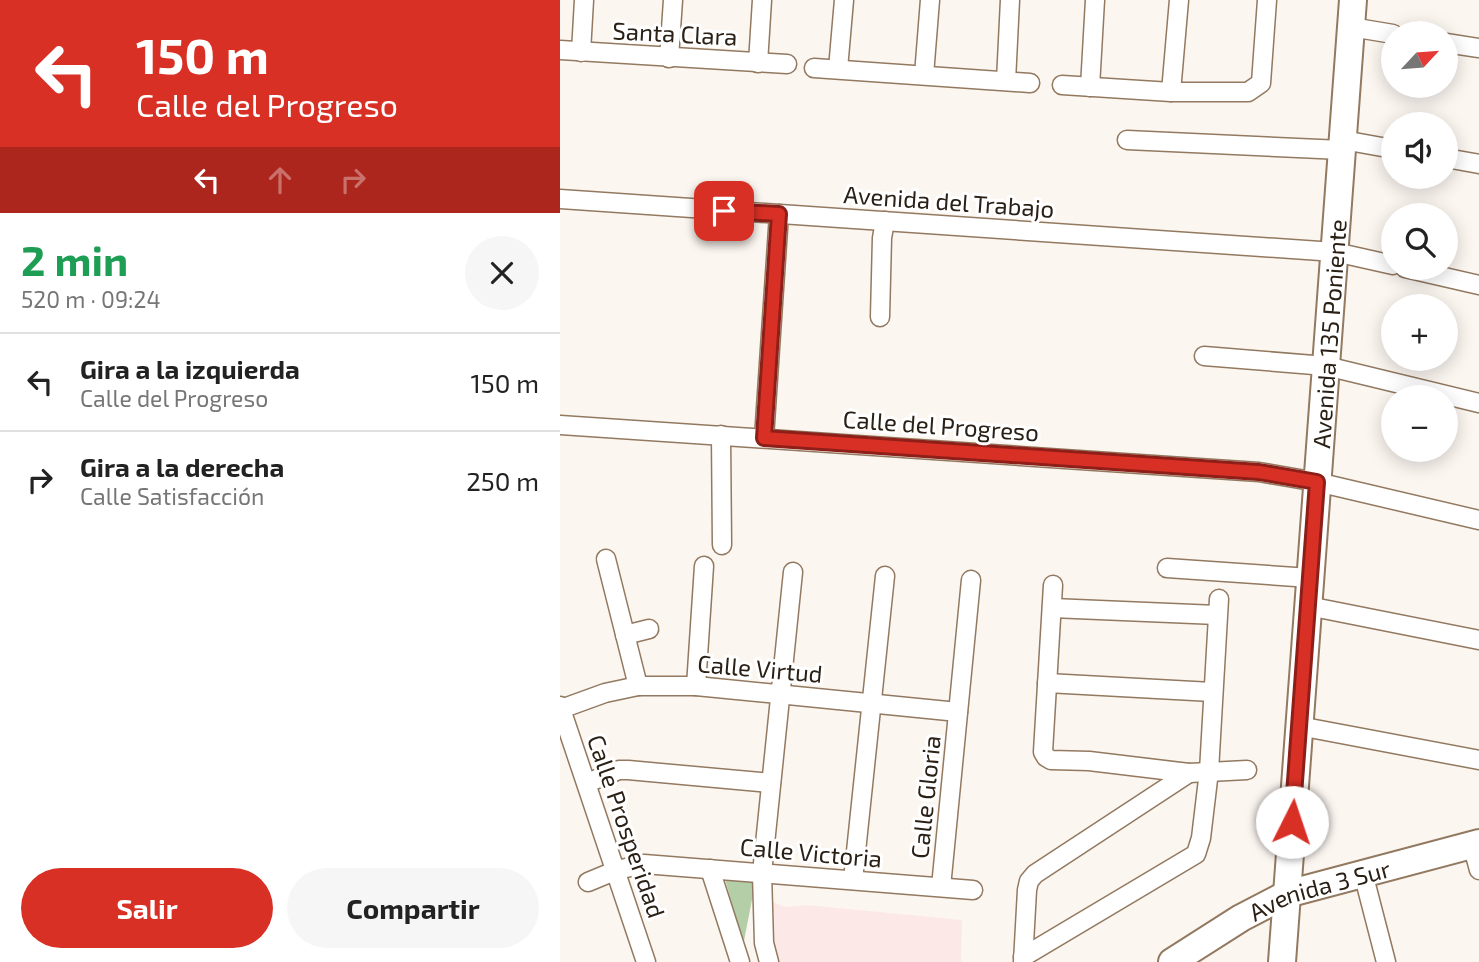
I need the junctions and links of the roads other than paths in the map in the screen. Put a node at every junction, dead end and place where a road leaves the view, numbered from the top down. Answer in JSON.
{"nodes":[{"id":1,"x":584,"y":0,"type":"edge"},
{"id":2,"x":673,"y":0,"type":"edge"},
{"id":3,"x":762,"y":0,"type":"edge"},
{"id":4,"x":844,"y":0,"type":"edge"},
{"id":5,"x":930,"y":0,"type":"edge"},
{"id":6,"x":1010,"y":0,"type":"edge"},
{"id":7,"x":1095,"y":0,"type":"edge"},
{"id":8,"x":1179,"y":0,"type":"edge"},
{"id":9,"x":1267,"y":0,"type":"edge"},
{"id":10,"x":1353,"y":0,"type":"edge"},
{"id":11,"x":1351,"y":27,"type":"junction"},
{"id":12,"x":1381,"y":32,"type":"edge"},
{"id":13,"x":1458,"y":45,"type":"edge"},
{"id":14,"x":1479,"y":48,"type":"edge"},
{"id":15,"x":560,"y":50,"type":"edge"},
{"id":16,"x":581,"y":52,"type":"junction"},
{"id":17,"x":668,"y":58,"type":"junction"},
{"id":18,"x":758,"y":63,"type":"junction"},
{"id":19,"x":787,"y":64,"type":"dead end"},
{"id":20,"x":814,"y":68,"type":"dead end"},
{"id":21,"x":838,"y":69,"type":"junction"},
{"id":22,"x":924,"y":75,"type":"junction"},
{"id":23,"x":1006,"y":81,"type":"junction"},
{"id":24,"x":1030,"y":83,"type":"dead end"},
{"id":25,"x":1062,"y":85,"type":"dead end"},
{"id":26,"x":1090,"y":87,"type":"junction"},
{"id":27,"x":1171,"y":92,"type":"junction"},
{"id":28,"x":1127,"y":140,"type":"dead end"},
{"id":29,"x":1342,"y":145,"type":"junction"},
{"id":30,"x":1381,"y":148,"type":"edge"},
{"id":31,"x":1458,"y":160,"type":"edge"},
{"id":32,"x":1479,"y":164,"type":"edge"},
{"id":33,"x":560,"y":199,"type":"edge"},
{"id":34,"x":779,"y":214,"type":"junction"},
{"id":35,"x":885,"y":221,"type":"junction"},
{"id":36,"x":1335,"y":251,"type":"junction"},
{"id":37,"x":1381,"y":262,"type":"edge"},
{"id":38,"x":1457,"y":280,"type":"edge"},
{"id":39,"x":1479,"y":285,"type":"edge"},
{"id":40,"x":880,"y":317,"type":"dead end"},
{"id":41,"x":1204,"y":356,"type":"dead end"},
{"id":42,"x":1326,"y":366,"type":"junction"},
{"id":43,"x":1479,"y":403,"type":"edge"},
{"id":44,"x":560,"y":425,"type":"edge"},
{"id":45,"x":721,"y":435,"type":"junction"},
{"id":46,"x":764,"y":438,"type":"junction"},
{"id":47,"x":1317,"y":482,"type":"junction"},
{"id":48,"x":1479,"y":520,"type":"edge"},
{"id":49,"x":722,"y":545,"type":"dead end"},
{"id":50,"x":606,"y":559,"type":"dead end"},
{"id":51,"x":704,"y":566,"type":"dead end"},
{"id":52,"x":1167,"y":568,"type":"dead end"},
{"id":53,"x":793,"y":572,"type":"dead end"},
{"id":54,"x":885,"y":576,"type":"dead end"},
{"id":55,"x":1310,"y":578,"type":"junction"},
{"id":56,"x":971,"y":580,"type":"dead end"},
{"id":57,"x":1053,"y":585,"type":"dead end"},
{"id":58,"x":1308,"y":606,"type":"junction"},
{"id":59,"x":1052,"y":608,"type":"junction"},
{"id":60,"x":649,"y":629,"type":"dead end"},
{"id":61,"x":625,"y":635,"type":"junction"},
{"id":62,"x":1479,"y":640,"type":"edge"},
{"id":63,"x":1047,"y":683,"type":"junction"},
{"id":64,"x":638,"y":686,"type":"junction"},
{"id":65,"x":696,"y":687,"type":"junction"},
{"id":66,"x":1212,"y":692,"type":"junction"},
{"id":67,"x":780,"y":694,"type":"junction"},
{"id":68,"x":872,"y":702,"type":"junction"},
{"id":69,"x":561,"y":707,"type":"edge"},
{"id":70,"x":958,"y":712,"type":"junction"},
{"id":71,"x":1299,"y":726,"type":"junction"},
{"id":72,"x":1479,"y":760,"type":"edge"},
{"id":73,"x":1247,"y":770,"type":"dead end"},
{"id":74,"x":1209,"y":771,"type":"junction"},
{"id":75,"x":1189,"y":773,"type":"junction"},
{"id":76,"x":587,"y":783,"type":"junction"},
{"id":77,"x":771,"y":783,"type":"junction"},
{"id":78,"x":1475,"y":843,"type":"edge"},
{"id":79,"x":710,"y":869,"type":"junction"},
{"id":80,"x":617,"y":870,"type":"junction"},
{"id":81,"x":1479,"y":870,"type":"edge"},
{"id":82,"x":762,"y":873,"type":"junction"},
{"id":83,"x":1363,"y":873,"type":"junction"},
{"id":84,"x":853,"y":880,"type":"junction"},
{"id":85,"x":587,"y":882,"type":"dead end"},
{"id":86,"x":941,"y":887,"type":"junction"},
{"id":87,"x":973,"y":890,"type":"dead end"},
{"id":88,"x":1287,"y":894,"type":"junction"},
{"id":89,"x":764,"y":943,"type":"junction"},
{"id":90,"x":738,"y":957,"type":"edge"},
{"id":91,"x":1023,"y":960,"type":"edge"},
{"id":92,"x":646,"y":962,"type":"edge"},
{"id":93,"x":769,"y":962,"type":"edge"},
{"id":94,"x":1172,"y":962,"type":"edge"},
{"id":95,"x":1282,"y":962,"type":"edge"},
{"id":96,"x":1386,"y":962,"type":"edge"}],
"edges":[{"from":1,"to":16,"type":"street"},
{"from":2,"to":17,"type":"street"},
{"from":3,"to":18,"type":"street"},
{"from":4,"to":21,"type":"street"},
{"from":5,"to":22,"type":"street"},
{"from":6,"to":23,"type":"street"},
{"from":7,"to":26,"type":"street"},
{"from":8,"to":27,"type":"street"},
{"from":9,"to":27,"type":"street"},
{"from":10,"to":11,"type":"main road","name":"Avenida 135 Poniente"},
{"from":11,"to":12,"type":"street"},
{"from":11,"to":29,"type":"main road","name":"Avenida 135 Poniente"},
{"from":13,"to":14,"type":"street"},
{"from":15,"to":16,"type":"street","name":"Santa Clara"},
{"from":16,"to":17,"type":"street","name":"Santa Clara"},
{"from":17,"to":18,"type":"street","name":"Santa Clara"},
{"from":18,"to":19,"type":"street","name":"Santa Clara"},
{"from":20,"to":21,"type":"street"},
{"from":21,"to":22,"type":"street"},
{"from":22,"to":23,"type":"street"},
{"from":23,"to":24,"type":"street"},
{"from":25,"to":26,"type":"street"},
{"from":26,"to":27,"type":"street"},
{"from":28,"to":29,"type":"street"},
{"from":29,"to":30,"type":"street"},
{"from":29,"to":36,"type":"main road","name":"Avenida 135 Poniente"},
{"from":31,"to":32,"type":"street"},
{"from":33,"to":34,"type":"street","name":"Avenida del Trabajo"},
{"from":34,"to":35,"type":"street","name":"Avenida del Trabajo"},
{"from":34,"to":46,"type":"street"},
{"from":35,"to":36,"type":"street","name":"Avenida del Trabajo"},
{"from":35,"to":40,"type":"street"},
{"from":36,"to":37,"type":"street","name":"Avenida del Trabajo"},
{"from":36,"to":42,"type":"main road","name":"Avenida 135 Poniente"},
{"from":38,"to":39,"type":"street"},
{"from":41,"to":42,"type":"street"},
{"from":42,"to":43,"type":"street"},
{"from":42,"to":47,"type":"main road","name":"Avenida 135 Poniente"},
{"from":44,"to":45,"type":"street","name":"Calle del Progreso"},
{"from":45,"to":46,"type":"street","name":"Calle del Progreso"},
{"from":45,"to":49,"type":"street"},
{"from":46,"to":47,"type":"street","name":"Calle del Progreso"},
{"from":47,"to":48,"type":"street","name":"Calle del Progreso"},
{"from":47,"to":55,"type":"main road","name":"Avenida 135 Poniente"},
{"from":50,"to":61,"type":"street"},
{"from":51,"to":65,"type":"street"},
{"from":52,"to":55,"type":"street"},
{"from":53,"to":67,"type":"street"},
{"from":54,"to":68,"type":"street"},
{"from":55,"to":58,"type":"main road","name":"Avenida 135 Poniente"},
{"from":56,"to":70,"type":"street","name":"Calle Gloria"},
{"from":57,"to":59,"type":"street"},
{"from":58,"to":62,"type":"street"},
{"from":58,"to":71,"type":"main road","name":"Avenida 135 Poniente"},
{"from":59,"to":63,"type":"street"},
{"from":59,"to":66,"type":"street"},
{"from":60,"to":61,"type":"street"},
{"from":61,"to":64,"type":"street"},
{"from":63,"to":66,"type":"street"},
{"from":63,"to":75,"type":"street"},
{"from":64,"to":65,"type":"street","name":"Calle Virtud"},
{"from":64,"to":69,"type":"street","name":"Calle Virtud"},
{"from":65,"to":67,"type":"street","name":"Calle Virtud"},
{"from":66,"to":74,"type":"street"},
{"from":67,"to":68,"type":"street","name":"Calle Virtud"},
{"from":67,"to":77,"type":"street"},
{"from":68,"to":70,"type":"street","name":"Calle Virtud"},
{"from":68,"to":84,"type":"street"},
{"from":69,"to":76,"type":"street","name":"Calle Prosperidad"},
{"from":70,"to":86,"type":"street","name":"Calle Gloria"},
{"from":71,"to":72,"type":"street"},
{"from":71,"to":88,"type":"main road","name":"Avenida 135 Poniente"},
{"from":73,"to":74,"type":"street"},
{"from":74,"to":75,"type":"street"},
{"from":74,"to":91,"type":"street"},
{"from":75,"to":91,"type":"street"},
{"from":76,"to":77,"type":"street"},
{"from":76,"to":80,"type":"street","name":"Calle Prosperidad"},
{"from":77,"to":82,"type":"street"},
{"from":78,"to":81,"type":"street"},
{"from":78,"to":83,"type":"main road","name":"Avenida 3 Sur"},
{"from":79,"to":80,"type":"street","name":"Calle Victoria"},
{"from":79,"to":82,"type":"street","name":"Calle Victoria"},
{"from":79,"to":90,"type":"street"},
{"from":80,"to":85,"type":"street"},
{"from":80,"to":92,"type":"street","name":"Calle Prosperidad"},
{"from":82,"to":84,"type":"street","name":"Calle Victoria"},
{"from":82,"to":89,"type":"street"},
{"from":83,"to":88,"type":"main road","name":"Avenida 3 Sur"},
{"from":83,"to":96,"type":"street"},
{"from":84,"to":86,"type":"street","name":"Calle Victoria"},
{"from":86,"to":87,"type":"street","name":"Calle Victoria"},
{"from":88,"to":94,"type":"main road","name":"Avenida 3 Sur"},
{"from":88,"to":95,"type":"main road","name":"Avenida 135 Poniente"},
{"from":89,"to":90,"type":"street"},
{"from":89,"to":93,"type":"street"}]}
